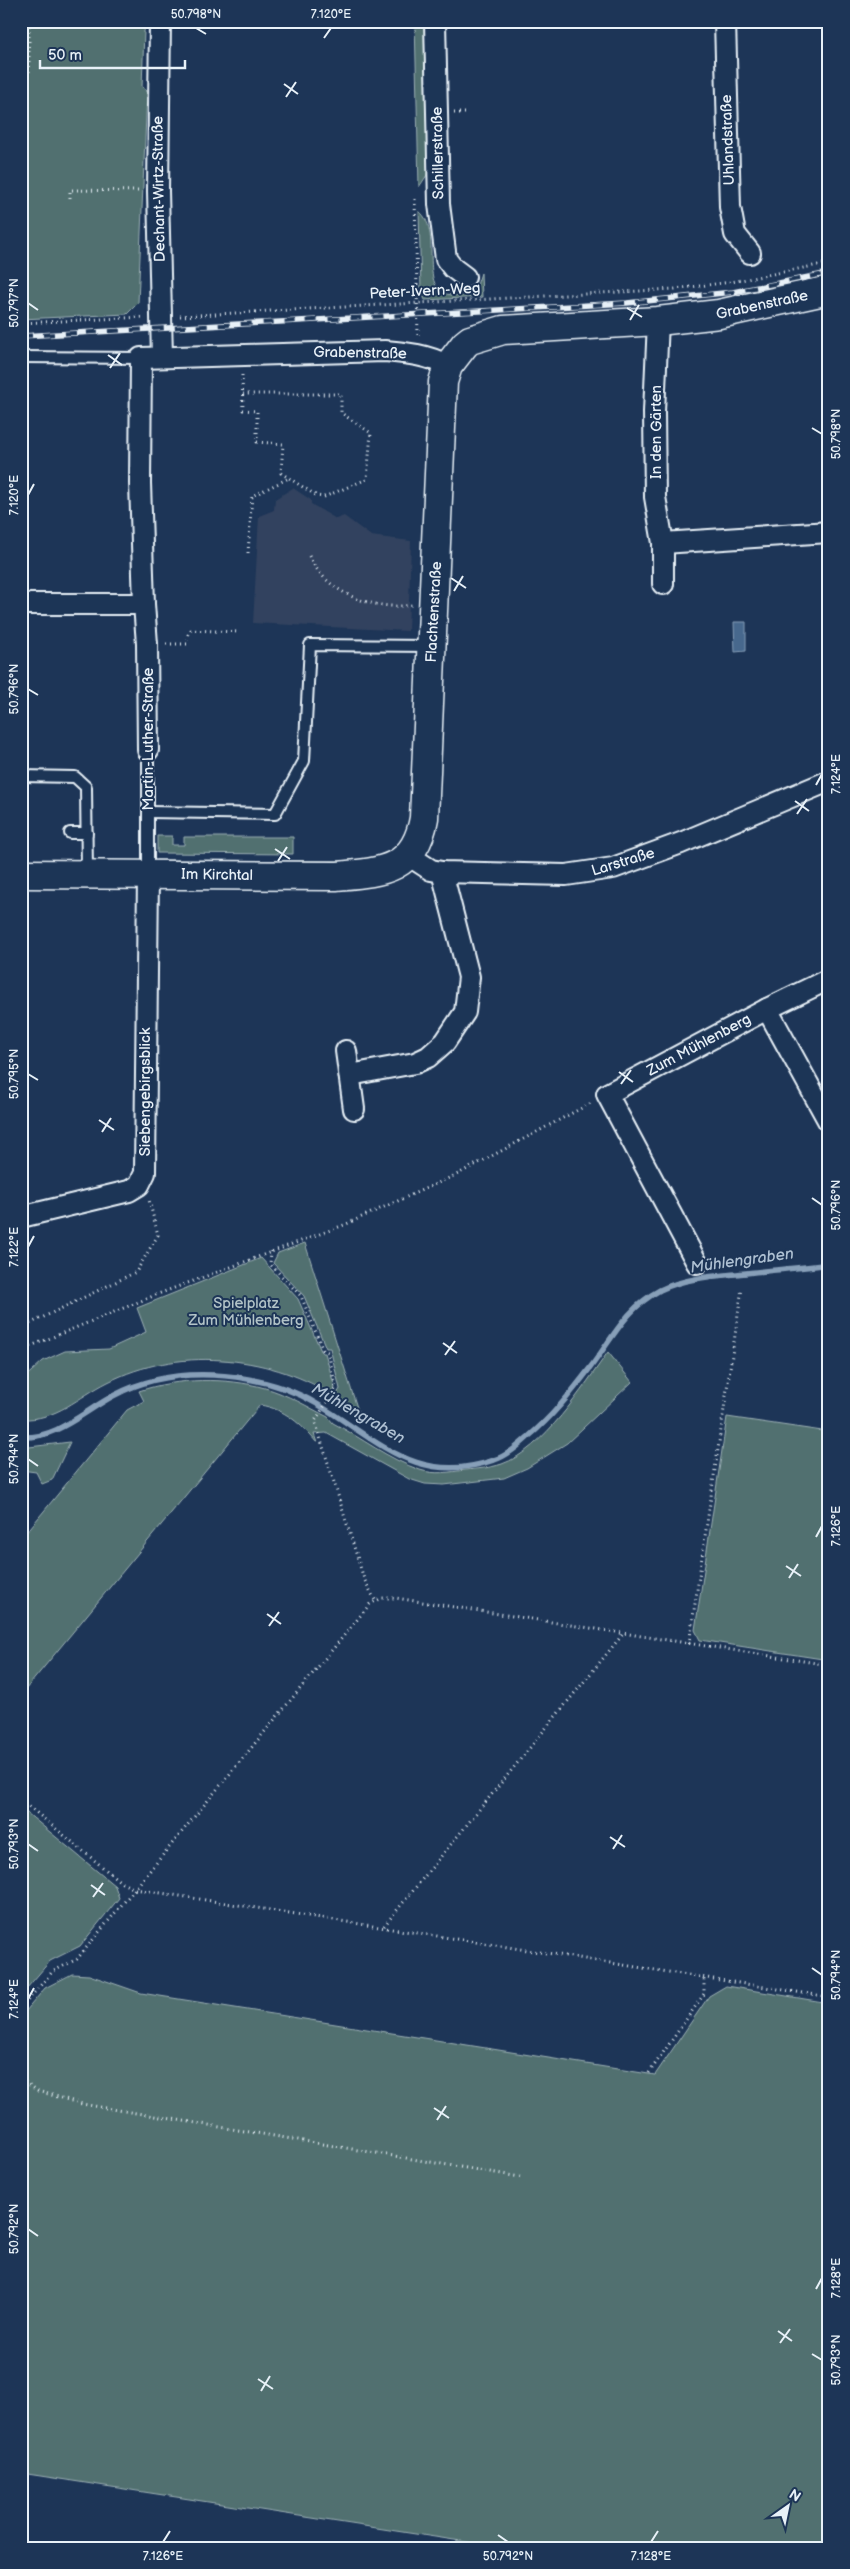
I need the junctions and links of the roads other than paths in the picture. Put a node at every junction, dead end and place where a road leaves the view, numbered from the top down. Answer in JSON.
{"nodes":[{"id":1,"x":160,"y":21,"type":"edge"},
{"id":2,"x":435,"y":21,"type":"edge"},
{"id":3,"x":725,"y":21,"type":"edge"},
{"id":4,"x":750,"y":253,"type":"dead end"},
{"id":5,"x":465,"y":277,"type":"dead end"},
{"id":6,"x":829,"y":290,"type":"edge"},
{"id":7,"x":658,"y":321,"type":"junction"},
{"id":8,"x":21,"y":357,"type":"edge"},
{"id":9,"x":162,"y":357,"type":"junction"},
{"id":10,"x":141,"y":358,"type":"junction"},
{"id":11,"x":448,"y":366,"type":"junction"},
{"id":12,"x":829,"y":532,"type":"edge"},
{"id":13,"x":663,"y":543,"type":"junction"},
{"id":14,"x":663,"y":584,"type":"dead end"},
{"id":15,"x":21,"y":604,"type":"edge"},
{"id":16,"x":144,"y":604,"type":"junction"},
{"id":17,"x":433,"y":646,"type":"junction"},
{"id":18,"x":148,"y":750,"type":"joint"},
{"id":19,"x":21,"y":776,"type":"edge"},
{"id":20,"x":829,"y":781,"type":"edge"},
{"id":21,"x":148,"y":812,"type":"junction"},
{"id":22,"x":70,"y":833,"type":"dead end"},
{"id":23,"x":87,"y":833,"type":"junction"},
{"id":24,"x":408,"y":855,"type":"junction"},
{"id":25,"x":442,"y":872,"type":"junction"},
{"id":26,"x":21,"y":874,"type":"edge"},
{"id":27,"x":87,"y":874,"type":"junction"},
{"id":28,"x":148,"y":874,"type":"junction"},
{"id":29,"x":829,"y":979,"type":"edge"},
{"id":30,"x":767,"y":1009,"type":"junction"},
{"id":31,"x":346,"y":1051,"type":"dead end"},
{"id":32,"x":350,"y":1075,"type":"junction"},
{"id":33,"x":354,"y":1109,"type":"dead end"},
{"id":34,"x":829,"y":1122,"type":"edge"},
{"id":35,"x":21,"y":1218,"type":"edge"},
{"id":36,"x":697,"y":1263,"type":"dead end"}],
"edges":[{"from":1,"to":9,"type":"street","name":"Dechant-Wirtz-Straße"},
{"from":2,"to":5,"type":"street","name":"Schillerstraße"},
{"from":3,"to":4,"type":"street","name":"Uhlandstraße"},
{"from":6,"to":7,"type":"street","name":"Grabenstraße"},
{"from":7,"to":11,"type":"street","name":"Grabenstraße"},
{"from":7,"to":13,"type":"street","name":"In den Gärten"},
{"from":8,"to":10,"type":"lane","name":"Grabenstraße"},
{"from":9,"to":10,"type":"street","name":"Grabenstraße"},
{"from":9,"to":11,"type":"street","name":"Grabenstraße"},
{"from":10,"to":16,"type":"street","name":"Martin-Luther-Straße"},
{"from":11,"to":17,"type":"street","name":"Flachtenstraße"},
{"from":12,"to":13,"type":"street"},
{"from":13,"to":14,"type":"street","name":"In den Gärten"},
{"from":15,"to":16,"type":"street"},
{"from":16,"to":18,"type":"street","name":"Martin-Luther-Straße"},
{"from":17,"to":21,"type":"lane"},
{"from":17,"to":24,"type":"street","name":"Flachtenstraße"},
{"from":18,"to":21,"type":"lane","name":"Martin-Luther-Straße"},
{"from":19,"to":23,"type":"lane"},
{"from":20,"to":25,"type":"street","name":"Larstraße"},
{"from":21,"to":28,"type":"lane","name":"Martin-Luther-Straße"},
{"from":22,"to":23,"type":"lane"},
{"from":23,"to":27,"type":"lane"},
{"from":24,"to":25,"type":"street","name":"Larstraße"},
{"from":24,"to":28,"type":"street","name":"Im Kirchtal"},
{"from":25,"to":32,"type":"street"},
{"from":26,"to":27,"type":"street","name":"Im Kirchtal"},
{"from":27,"to":28,"type":"street","name":"Im Kirchtal"},
{"from":28,"to":35,"type":"street","name":"Siebengebirgsblick"},
{"from":29,"to":30,"type":"street","name":"Zum Mühlenberg"},
{"from":30,"to":34,"type":"street"},
{"from":30,"to":36,"type":"street","name":"Zum Mühlenberg"},
{"from":31,"to":32,"type":"street"},
{"from":32,"to":33,"type":"street"}]}
